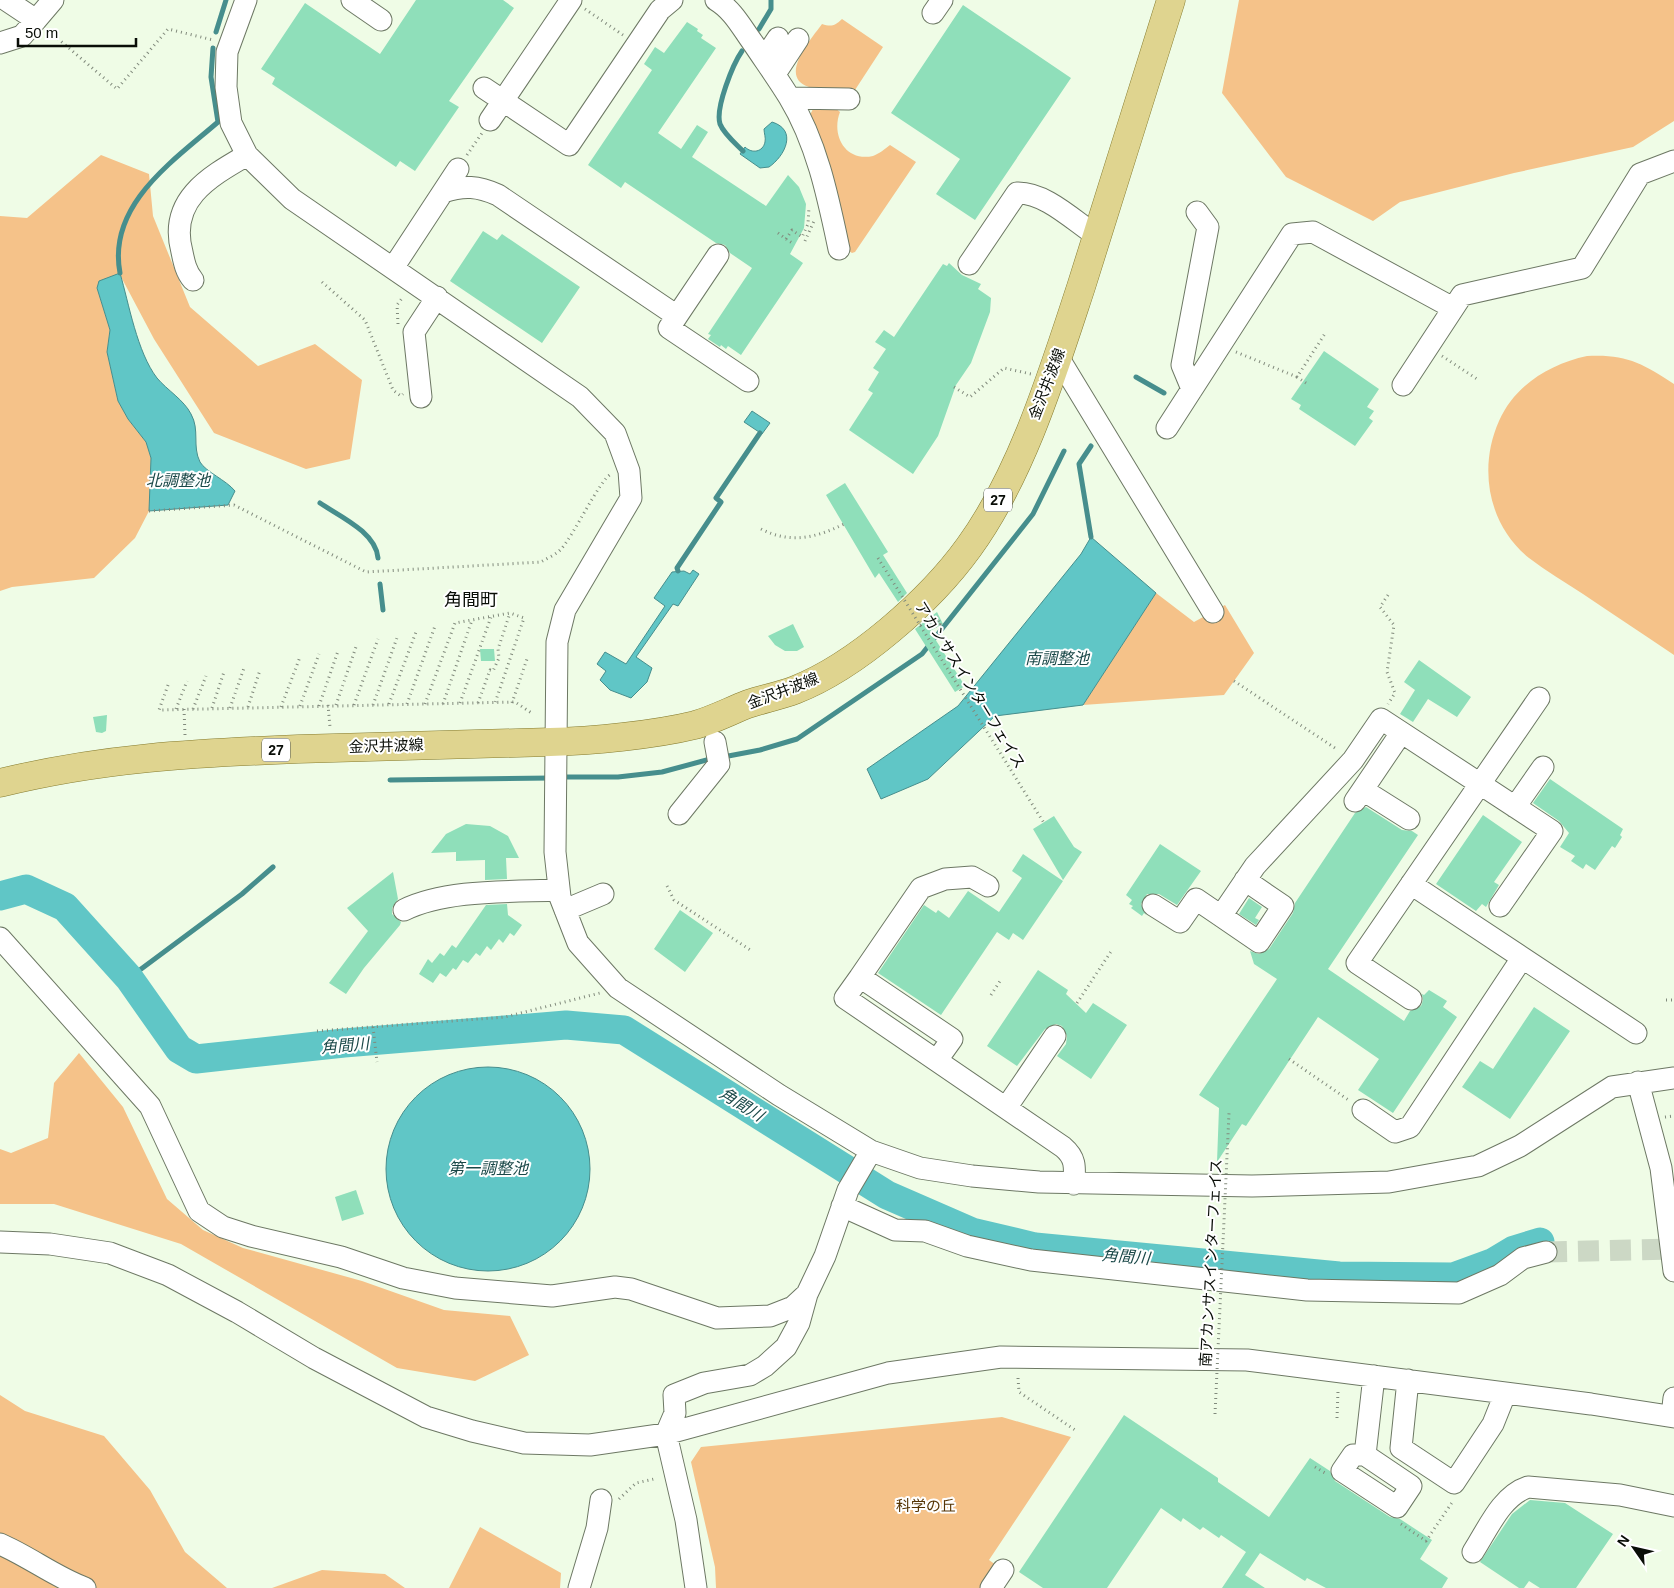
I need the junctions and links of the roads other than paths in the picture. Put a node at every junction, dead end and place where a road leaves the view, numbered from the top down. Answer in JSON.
{"nodes":[{"id":1,"x":6,"y":0,"type":"edge"},
{"id":2,"x":53,"y":0,"type":"edge"},
{"id":3,"x":246,"y":0,"type":"edge"},
{"id":4,"x":352,"y":0,"type":"edge"},
{"id":5,"x":672,"y":0,"type":"edge"},
{"id":6,"x":716,"y":0,"type":"edge"},
{"id":7,"x":1171,"y":0,"type":"edge"},
{"id":8,"x":575,"y":3,"type":"edge"},
{"id":9,"x":36,"y":20,"type":"junction"},
{"id":10,"x":381,"y":20,"type":"dead end"},
{"id":11,"x":788,"y":39,"type":"dead end"},
{"id":12,"x":0,"y":43,"type":"edge"},
{"id":13,"x":769,"y":67,"type":"junction"},
{"id":14,"x":484,"y":88,"type":"dead end"},
{"id":15,"x":790,"y":98,"type":"junction"},
{"id":16,"x":849,"y":99,"type":"dead end"},
{"id":17,"x":504,"y":101,"type":"junction"},
{"id":18,"x":490,"y":120,"type":"road end"},
{"id":19,"x":247,"y":155,"type":"junction"},
{"id":20,"x":1674,"y":161,"type":"edge"},
{"id":21,"x":458,"y":169,"type":"road end"},
{"id":22,"x":443,"y":192,"type":"junction"},
{"id":23,"x":1197,"y":212,"type":"dead end"},
{"id":24,"x":1097,"y":236,"type":"junction"},
{"id":25,"x":839,"y":249,"type":"dead end"},
{"id":26,"x":718,"y":255,"type":"dead end"},
{"id":27,"x":969,"y":264,"type":"dead end"},
{"id":28,"x":393,"y":268,"type":"junction"},
{"id":29,"x":193,"y":280,"type":"dead end"},
{"id":30,"x":437,"y":297,"type":"junction"},
{"id":31,"x":1453,"y":308,"type":"junction"},
{"id":32,"x":677,"y":316,"type":"junction"},
{"id":33,"x":1058,"y":357,"type":"junction"},
{"id":34,"x":748,"y":380,"type":"dead end"},
{"id":35,"x":1403,"y":385,"type":"dead end"},
{"id":36,"x":1192,"y":389,"type":"junction"},
{"id":37,"x":414,"y":393,"type":"road end"},
{"id":38,"x":1167,"y":428,"type":"dead end"},
{"id":39,"x":1213,"y":612,"type":"dead end"},
{"id":40,"x":1539,"y":698,"type":"dead end"},
{"id":41,"x":1401,"y":733,"type":"junction"},
{"id":42,"x":555,"y":742,"type":"junction"},
{"id":43,"x":717,"y":751,"type":"dead end"},
{"id":44,"x":1543,"y":767,"type":"dead end"},
{"id":45,"x":0,"y":783,"type":"edge"},
{"id":46,"x":1479,"y":783,"type":"junction"},
{"id":47,"x":1515,"y":807,"type":"junction"},
{"id":48,"x":679,"y":814,"type":"dead end"},
{"id":49,"x":1408,"y":819,"type":"dead end"},
{"id":50,"x":1245,"y":880,"type":"junction"},
{"id":51,"x":1411,"y":884,"type":"junction"},
{"id":52,"x":988,"y":886,"type":"dead end"},
{"id":53,"x":559,"y":890,"type":"junction"},
{"id":54,"x":603,"y":894,"type":"dead end"},
{"id":55,"x":1153,"y":905,"type":"dead end"},
{"id":56,"x":1500,"y":906,"type":"dead end"},
{"id":57,"x":404,"y":910,"type":"dead end"},
{"id":58,"x":565,"y":910,"type":"junction"},
{"id":59,"x":1221,"y":916,"type":"junction"},
{"id":60,"x":0,"y":938,"type":"edge"},
{"id":61,"x":1522,"y":958,"type":"junction"},
{"id":62,"x":1411,"y":999,"type":"dead end"},
{"id":63,"x":1636,"y":1033,"type":"dead end"},
{"id":64,"x":1055,"y":1036,"type":"dead end"},
{"id":65,"x":1674,"y":1078,"type":"edge"},
{"id":66,"x":1638,"y":1082,"type":"junction"},
{"id":67,"x":1006,"y":1108,"type":"junction"},
{"id":68,"x":1363,"y":1110,"type":"road end"},
{"id":69,"x":866,"y":1159,"type":"junction"},
{"id":70,"x":1074,"y":1184,"type":"junction"},
{"id":71,"x":845,"y":1198,"type":"junction"},
{"id":72,"x":0,"y":1242,"type":"edge"},
{"id":73,"x":1546,"y":1252,"type":"tunnel mouth"},
{"id":74,"x":1674,"y":1271,"type":"edge"},
{"id":75,"x":807,"y":1294,"type":"junction"},
{"id":76,"x":1374,"y":1376,"type":"junction"},
{"id":77,"x":1408,"y":1380,"type":"junction"},
{"id":78,"x":1506,"y":1394,"type":"junction"},
{"id":79,"x":1674,"y":1410,"type":"edge"},
{"id":80,"x":666,"y":1434,"type":"junction"},
{"id":81,"x":1365,"y":1456,"type":"dead end"},
{"id":82,"x":610,"y":1499,"type":"road end"},
{"id":83,"x":1674,"y":1506,"type":"edge"},
{"id":84,"x":0,"y":1544,"type":"edge"},
{"id":85,"x":1473,"y":1552,"type":"dead end"},
{"id":86,"x":1003,"y":1570,"type":"dead end"},
{"id":87,"x":85,"y":1588,"type":"edge"},
{"id":88,"x":579,"y":1588,"type":"edge"},
{"id":89,"x":696,"y":1588,"type":"edge"},
{"id":90,"x":991,"y":1588,"type":"edge"}],
"edges":[{"from":1,"to":9,"type":"street"},
{"from":2,"to":9,"type":"street"},
{"from":3,"to":19,"type":"street"},
{"from":4,"to":10,"type":"street"},
{"from":5,"to":17,"type":"street"},
{"from":6,"to":13,"type":"street"},
{"from":7,"to":24,"type":"main road","name":"金沢井波線","number":"27"},
{"from":8,"to":17,"type":"street"},
{"from":9,"to":12,"type":"street"},
{"from":11,"to":13,"type":"street"},
{"from":13,"to":15,"type":"street"},
{"from":14,"to":17,"type":"street"},
{"from":15,"to":16,"type":"street"},
{"from":15,"to":25,"type":"street"},
{"from":17,"to":18,"type":"street"},
{"from":19,"to":28,"type":"street"},
{"from":19,"to":29,"type":"street"},
{"from":20,"to":31,"type":"street"},
{"from":21,"to":22,"type":"street"},
{"from":22,"to":28,"type":"street"},
{"from":22,"to":32,"type":"street"},
{"from":23,"to":36,"type":"street"},
{"from":24,"to":27,"type":"street"},
{"from":24,"to":33,"type":"main road","name":"金沢井波線","number":"27"},
{"from":26,"to":32,"type":"street"},
{"from":28,"to":30,"type":"street"},
{"from":30,"to":37,"type":"street"},
{"from":30,"to":42,"type":"street"},
{"from":31,"to":35,"type":"street"},
{"from":31,"to":36,"type":"street"},
{"from":32,"to":34,"type":"street"},
{"from":33,"to":39,"type":"street"},
{"from":33,"to":42,"type":"main road","name":"金沢井波線","number":"27"},
{"from":36,"to":38,"type":"street"},
{"from":40,"to":46,"type":"street"},
{"from":41,"to":46,"type":"street"},
{"from":41,"to":49,"type":"street"},
{"from":41,"to":50,"type":"street"},
{"from":42,"to":45,"type":"main road","name":"金沢井波線","number":"27"},
{"from":42,"to":53,"type":"street"},
{"from":43,"to":48,"type":"street"},
{"from":44,"to":47,"type":"street"},
{"from":46,"to":47,"type":"street"},
{"from":46,"to":51,"type":"street"},
{"from":47,"to":56,"type":"street"},
{"from":50,"to":59,"type":"street"},
{"from":50,"to":59,"type":"street"},
{"from":51,"to":61,"type":"street"},
{"from":51,"to":62,"type":"street"},
{"from":52,"to":67,"type":"street"},
{"from":53,"to":57,"type":"street"},
{"from":53,"to":58,"type":"street"},
{"from":54,"to":58,"type":"street"},
{"from":55,"to":59,"type":"street"},
{"from":58,"to":69,"type":"street"},
{"from":60,"to":75,"type":"street"},
{"from":61,"to":63,"type":"street"},
{"from":61,"to":68,"type":"street"},
{"from":64,"to":67,"type":"street"},
{"from":65,"to":66,"type":"street"},
{"from":66,"to":70,"type":"street"},
{"from":66,"to":74,"type":"street"},
{"from":67,"to":70,"type":"street"},
{"from":69,"to":70,"type":"street"},
{"from":69,"to":71,"type":"street"},
{"from":71,"to":73,"type":"street"},
{"from":71,"to":75,"type":"street"},
{"from":72,"to":80,"type":"street"},
{"from":75,"to":80,"type":"street"},
{"from":76,"to":77,"type":"street"},
{"from":76,"to":80,"type":"street"},
{"from":76,"to":81,"type":"street"},
{"from":77,"to":78,"type":"street"},
{"from":77,"to":78,"type":"street"},
{"from":78,"to":79,"type":"street"},
{"from":80,"to":89,"type":"street"},
{"from":82,"to":88,"type":"street"},
{"from":83,"to":85,"type":"street"},
{"from":84,"to":87,"type":"street"},
{"from":86,"to":90,"type":"street"}]}
